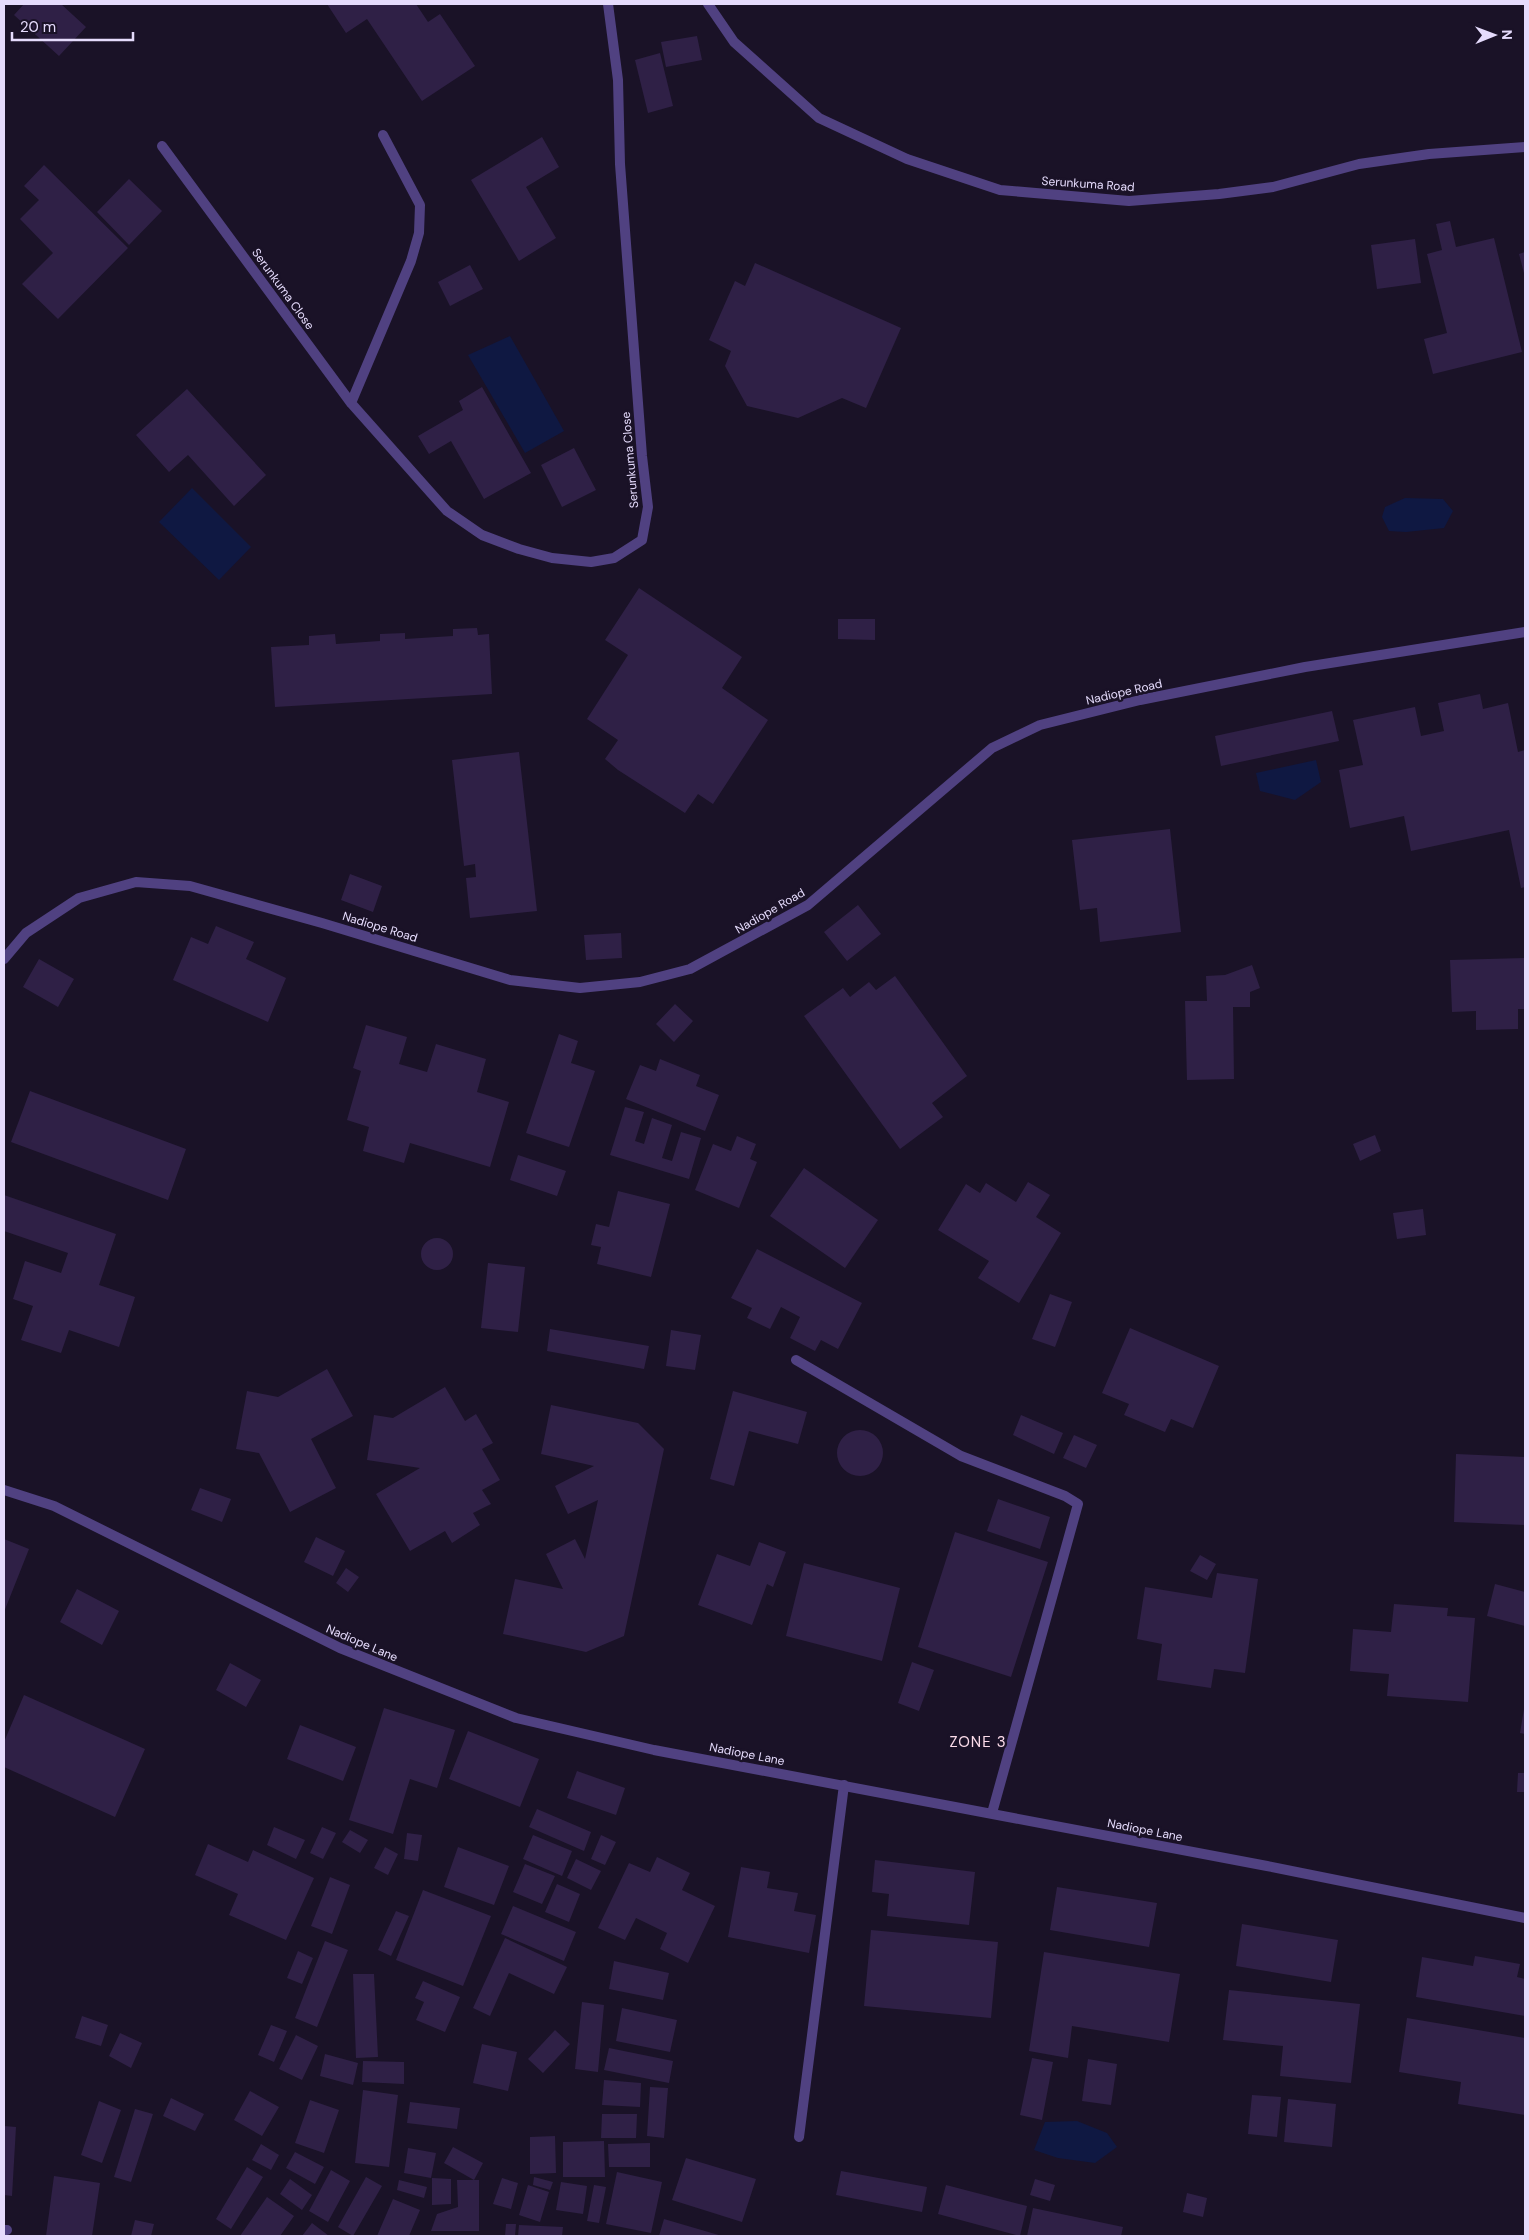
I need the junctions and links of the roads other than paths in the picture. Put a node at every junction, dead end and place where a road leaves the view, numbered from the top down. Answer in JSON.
{"nodes":[{"id":1,"x":608,"y":4,"type":"edge"},
{"id":2,"x":708,"y":4,"type":"edge"},
{"id":3,"x":383,"y":135,"type":"dead end"},
{"id":4,"x":162,"y":146,"type":"dead end"},
{"id":5,"x":1525,"y":147,"type":"edge"},
{"id":6,"x":351,"y":402,"type":"junction"},
{"id":7,"x":1525,"y":632,"type":"edge"},
{"id":8,"x":4,"y":959,"type":"edge"},
{"id":9,"x":796,"y":1360,"type":"dead end"},
{"id":10,"x":4,"y":1490,"type":"edge"},
{"id":11,"x":844,"y":1785,"type":"junction"},
{"id":12,"x":992,"y":1813,"type":"junction"},
{"id":13,"x":1525,"y":1918,"type":"edge"},
{"id":14,"x":799,"y":2137,"type":"dead end"}],
"edges":[{"from":1,"to":6,"type":"street","name":"Serunkuma Close"},
{"from":2,"to":5,"type":"street","name":"Serunkuma Road"},
{"from":3,"to":6,"type":"street"},
{"from":4,"to":6,"type":"street","name":"Serunkuma Close"},
{"from":7,"to":8,"type":"street","name":"Nadiope Road"},
{"from":9,"to":12,"type":"street"},
{"from":10,"to":11,"type":"street","name":"Nadiope Lane"},
{"from":11,"to":12,"type":"street","name":"Nadiope Lane"},
{"from":11,"to":14,"type":"street"},
{"from":12,"to":13,"type":"street","name":"Nadiope Lane"}]}
